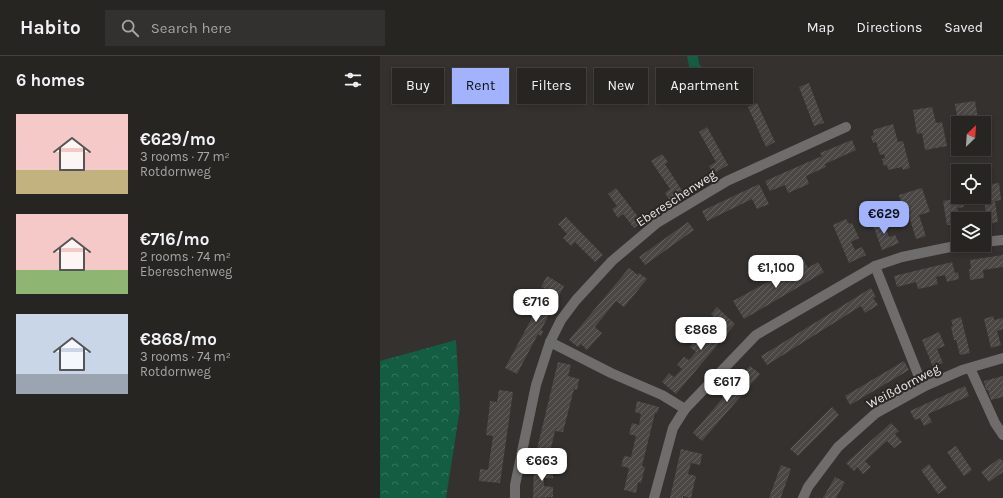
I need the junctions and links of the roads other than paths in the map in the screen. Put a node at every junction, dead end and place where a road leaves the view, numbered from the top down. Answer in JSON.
{"nodes":[{"id":1,"x":846,"y":127,"type":"dead end"},
{"id":2,"x":1003,"y":240,"type":"edge"},
{"id":3,"x":991,"y":241,"type":"edge"},
{"id":4,"x":951,"y":247,"type":"edge"},
{"id":5,"x":875,"y":266,"type":"junction"},
{"id":6,"x":550,"y":342,"type":"junction"},
{"id":7,"x":1003,"y":358,"type":"edge"},
{"id":8,"x":970,"y":368,"type":"junction"},
{"id":9,"x":924,"y":387,"type":"junction"},
{"id":10,"x":685,"y":409,"type":"junction"},
{"id":11,"x":1003,"y":435,"type":"edge"},
{"id":12,"x":515,"y":498,"type":"edge"},
{"id":13,"x":654,"y":498,"type":"edge"},
{"id":14,"x":803,"y":498,"type":"edge"}],
"edges":[{"from":1,"to":6,"type":"street","name":"Ebereschenweg"},
{"from":2,"to":3,"type":"street"},
{"from":4,"to":5,"type":"street"},
{"from":5,"to":9,"type":"street"},
{"from":5,"to":10,"type":"street"},
{"from":6,"to":10,"type":"street"},
{"from":6,"to":12,"type":"street","name":"Ebereschenweg"},
{"from":7,"to":8,"type":"street","name":"Weißdornweg"},
{"from":8,"to":9,"type":"street","name":"Weißdornweg"},
{"from":8,"to":11,"type":"street"},
{"from":9,"to":14,"type":"street","name":"Weißdornweg"},
{"from":10,"to":13,"type":"street"}]}
